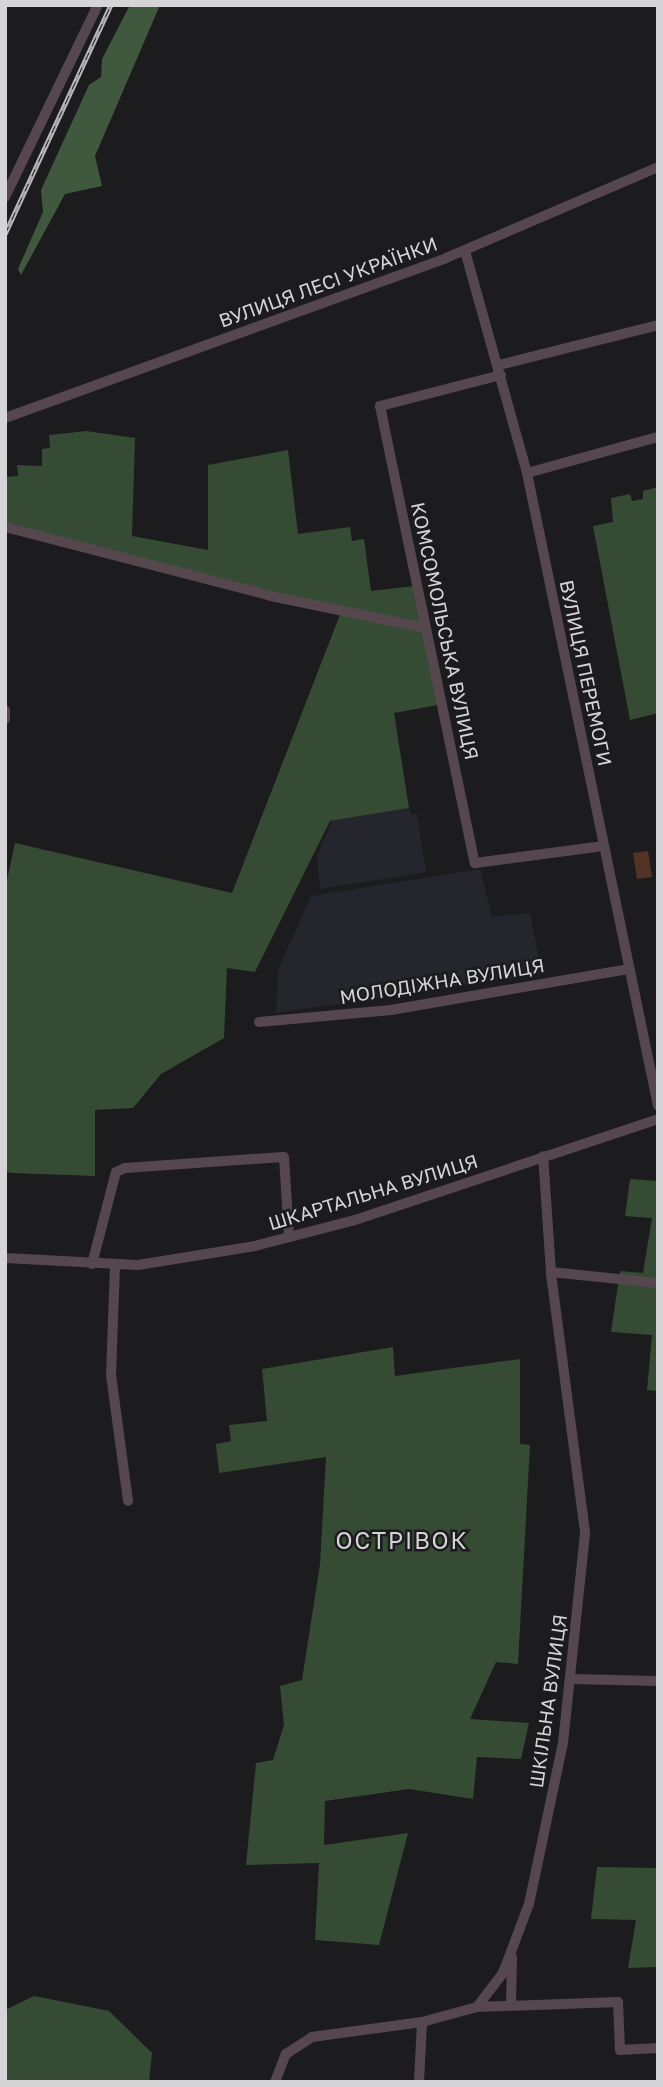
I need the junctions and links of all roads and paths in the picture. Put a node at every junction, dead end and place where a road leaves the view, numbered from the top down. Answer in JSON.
{"nodes":[{"id":1,"x":98,"y":5,"type":"edge"},
{"id":2,"x":658,"y":167,"type":"edge"},
{"id":3,"x":5,"y":197,"type":"edge"},
{"id":4,"x":465,"y":251,"type":"junction"},
{"id":5,"x":658,"y":325,"type":"edge"},
{"id":6,"x":500,"y":370,"type":"junction"},
{"id":7,"x":5,"y":418,"type":"edge"},
{"id":8,"x":658,"y":437,"type":"edge"},
{"id":9,"x":527,"y":473,"type":"junction"},
{"id":10,"x":5,"y":527,"type":"edge"},
{"id":11,"x":426,"y":628,"type":"junction"},
{"id":12,"x":5,"y":710,"type":"edge"},
{"id":13,"x":5,"y":719,"type":"edge"},
{"id":14,"x":604,"y":846,"type":"junction"},
{"id":15,"x":629,"y":969,"type":"junction"},
{"id":16,"x":259,"y":1022,"type":"dead end"},
{"id":17,"x":658,"y":1105,"type":"edge"},
{"id":18,"x":658,"y":1119,"type":"edge"},
{"id":19,"x":543,"y":1156,"type":"junction"},
{"id":20,"x":289,"y":1237,"type":"junction"},
{"id":21,"x":5,"y":1258,"type":"edge"},
{"id":22,"x":92,"y":1264,"type":"junction"},
{"id":23,"x":115,"y":1266,"type":"junction"},
{"id":24,"x":551,"y":1272,"type":"junction"},
{"id":25,"x":658,"y":1283,"type":"edge"},
{"id":26,"x":128,"y":1501,"type":"dead end"},
{"id":27,"x":572,"y":1679,"type":"junction"},
{"id":28,"x":658,"y":1681,"type":"edge"},
{"id":29,"x":512,"y":1954,"type":"junction"},
{"id":30,"x":511,"y":2004,"type":"junction"},
{"id":31,"x":477,"y":2007,"type":"junction"},
{"id":32,"x":422,"y":2022,"type":"junction"},
{"id":33,"x":658,"y":2049,"type":"edge"},
{"id":34,"x":275,"y":2082,"type":"edge"},
{"id":35,"x":419,"y":2082,"type":"edge"}],
"edges":[{"from":1,"to":3,"type":"street"},
{"from":2,"to":4,"type":"street","name":"ВУЛИЦЯ ЛЕСІ УКРАЇНКИ"},
{"from":4,"to":6,"type":"street","name":"ВУЛИЦЯ ПЕРЕМОГИ"},
{"from":4,"to":7,"type":"street","name":"ВУЛИЦЯ ЛЕСІ УКРАЇНКИ"},
{"from":5,"to":6,"type":"street"},
{"from":6,"to":9,"type":"street","name":"ВУЛИЦЯ ПЕРЕМОГИ"},
{"from":6,"to":11,"type":"street","name":"КОМСОМОЛЬСЬКА ВУЛИЦЯ"},
{"from":8,"to":9,"type":"street"},
{"from":9,"to":14,"type":"street","name":"ВУЛИЦЯ ПЕРЕМОГИ"},
{"from":10,"to":11,"type":"street"},
{"from":11,"to":14,"type":"street","name":"КОМСОМОЛЬСЬКА ВУЛИЦЯ"},
{"from":12,"to":13,"type":"street"},
{"from":14,"to":15,"type":"street","name":"ВУЛИЦЯ ПЕРЕМОГИ"},
{"from":15,"to":16,"type":"street","name":"МОЛОДІЖНА ВУЛИЦЯ"},
{"from":15,"to":17,"type":"street","name":"ВУЛИЦЯ ПЕРЕМОГИ"},
{"from":18,"to":19,"type":"street","name":"ШКАРТАЛЬНА ВУЛИЦЯ"},
{"from":19,"to":20,"type":"street","name":"ШКАРТАЛЬНА ВУЛИЦЯ"},
{"from":19,"to":24,"type":"street","name":"ШКІЛЬНА ВУЛИЦЯ"},
{"from":20,"to":22,"type":"street"},
{"from":20,"to":23,"type":"street","name":"ШКАРТАЛЬНА ВУЛИЦЯ"},
{"from":21,"to":22,"type":"street","name":"ШКАРТАЛЬНА ВУЛИЦЯ"},
{"from":22,"to":23,"type":"street","name":"ШКАРТАЛЬНА ВУЛИЦЯ"},
{"from":23,"to":26,"type":"street"},
{"from":24,"to":25,"type":"street"},
{"from":24,"to":27,"type":"street","name":"ШКІЛЬНА ВУЛИЦЯ"},
{"from":27,"to":28,"type":"street"},
{"from":27,"to":29,"type":"street","name":"ШКІЛЬНА ВУЛИЦЯ"},
{"from":29,"to":30,"type":"street"},
{"from":29,"to":31,"type":"street","name":"ШКІЛЬНА ВУЛИЦЯ"},
{"from":30,"to":31,"type":"street"},
{"from":30,"to":33,"type":"street"},
{"from":31,"to":32,"type":"street"},
{"from":32,"to":34,"type":"street"},
{"from":32,"to":35,"type":"street"}]}
